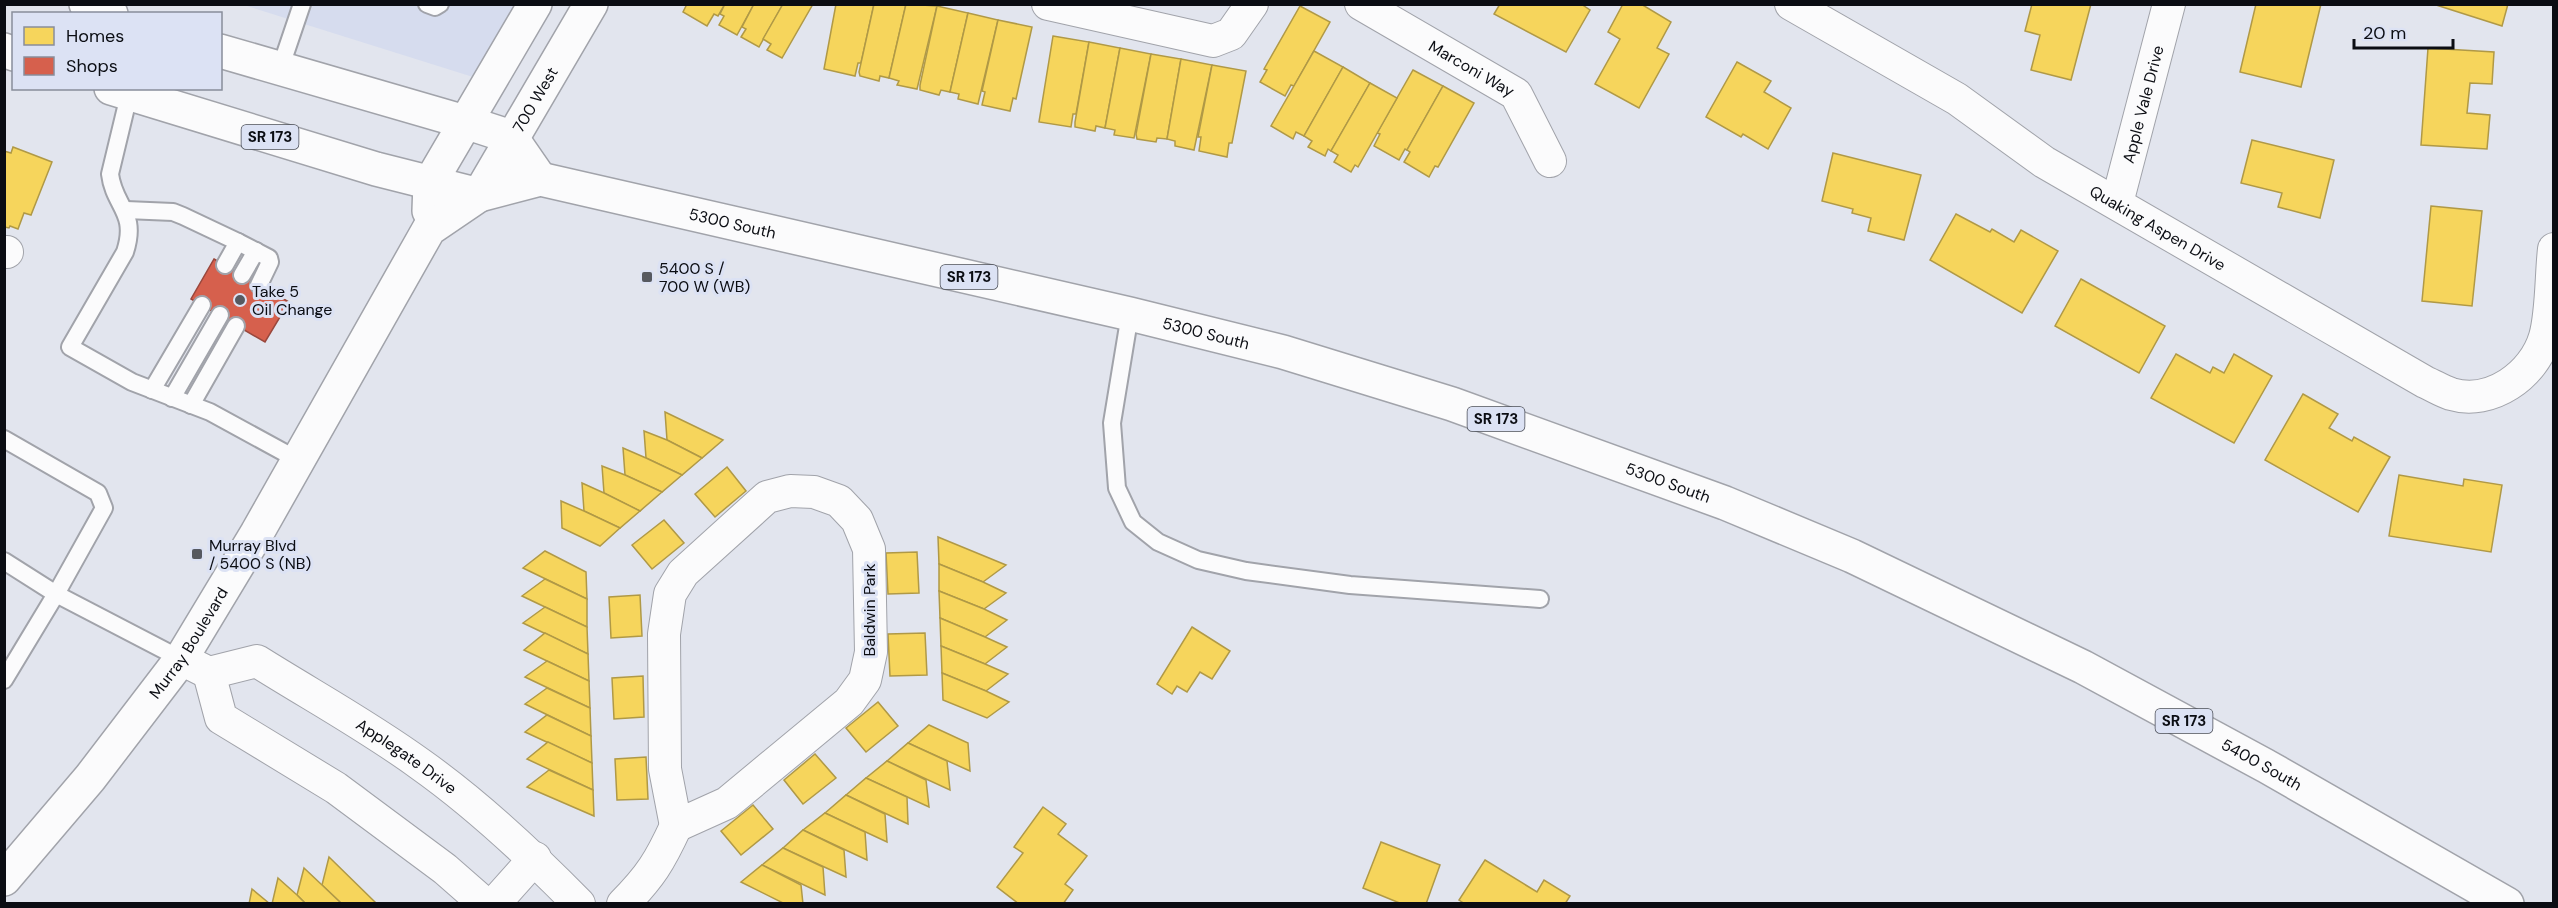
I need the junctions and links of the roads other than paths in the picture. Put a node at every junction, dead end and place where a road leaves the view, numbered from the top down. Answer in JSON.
{"nodes":[{"id":1,"x":86,"y":4,"type":"edge"},
{"id":2,"x":302,"y":4,"type":"edge"},
{"id":3,"x":535,"y":4,"type":"edge"},
{"id":4,"x":591,"y":4,"type":"edge"},
{"id":5,"x":1048,"y":4,"type":"edge"},
{"id":6,"x":1252,"y":4,"type":"edge"},
{"id":7,"x":1361,"y":4,"type":"edge"},
{"id":8,"x":1791,"y":4,"type":"edge"},
{"id":9,"x":2169,"y":4,"type":"edge"},
{"id":10,"x":106,"y":12,"type":"edge"},
{"id":11,"x":222,"y":52,"type":"edge"},
{"id":12,"x":280,"y":69,"type":"junction"},
{"id":13,"x":120,"y":92,"type":"edge"},
{"id":14,"x":465,"y":122,"type":"junction"},
{"id":15,"x":512,"y":137,"type":"junction"},
{"id":16,"x":1550,"y":161,"type":"dead end"},
{"id":17,"x":540,"y":179,"type":"junction"},
{"id":18,"x":430,"y":183,"type":"junction"},
{"id":19,"x":479,"y":195,"type":"junction"},
{"id":20,"x":2117,"y":203,"type":"junction"},
{"id":21,"x":126,"y":210,"type":"junction"},
{"id":22,"x":429,"y":229,"type":"junction"},
{"id":23,"x":238,"y":242,"type":"junction"},
{"id":24,"x":2553,"y":249,"type":"edge"},
{"id":25,"x":256,"y":251,"type":"junction"},
{"id":26,"x":225,"y":265,"type":"dead end"},
{"id":27,"x":242,"y":275,"type":"dead end"},
{"id":28,"x":259,"y":285,"type":"dead end"},
{"id":29,"x":202,"y":306,"type":"dead end"},
{"id":30,"x":1130,"y":314,"type":"junction"},
{"id":31,"x":220,"y":315,"type":"dead end"},
{"id":32,"x":236,"y":326,"type":"dead end"},
{"id":33,"x":153,"y":390,"type":"junction"},
{"id":34,"x":172,"y":398,"type":"junction"},
{"id":35,"x":191,"y":405,"type":"junction"},
{"id":36,"x":4,"y":439,"type":"edge"},
{"id":37,"x":298,"y":460,"type":"junction"},
{"id":38,"x":1852,"y":556,"type":"joint"},
{"id":39,"x":4,"y":561,"type":"edge"},
{"id":40,"x":56,"y":594,"type":"junction"},
{"id":41,"x":1540,"y":599,"type":"dead end"},
{"id":42,"x":195,"y":666,"type":"junction"},
{"id":43,"x":4,"y":680,"type":"edge"},
{"id":44,"x":676,"y":826,"type":"junction"},
{"id":45,"x":535,"y":858,"type":"junction"},
{"id":46,"x":4,"y":879,"type":"edge"},
{"id":47,"x":485,"y":903,"type":"edge"},
{"id":48,"x":494,"y":903,"type":"edge"},
{"id":49,"x":579,"y":903,"type":"edge"},
{"id":50,"x":623,"y":903,"type":"edge"},
{"id":51,"x":2506,"y":903,"type":"edge"}],
"edges":[{"from":1,"to":10,"type":"main road"},
{"from":2,"to":12,"type":"lane"},
{"from":3,"to":14,"type":"main road"},
{"from":4,"to":15,"type":"main road","name":"700 West"},
{"from":5,"to":6,"type":"street"},
{"from":7,"to":16,"type":"street","name":"Marconi Way"},
{"from":8,"to":20,"type":"street","name":"Quaking Aspen Drive"},
{"from":9,"to":20,"type":"street","name":"Apple Vale Drive"},
{"from":11,"to":12,"type":"main road"},
{"from":12,"to":14,"type":"main road"},
{"from":13,"to":18,"type":"main road","name":"5300 South","number":"SR 173"},
{"from":13,"to":21,"type":"lane"},
{"from":14,"to":15,"type":"main road"},
{"from":14,"to":18,"type":"main road","name":"Murray Boulevard"},
{"from":15,"to":17,"type":"main road"},
{"from":15,"to":19,"type":"main road","name":"700 West"},
{"from":17,"to":19,"type":"main road","name":"5300 South","number":"SR 173"},
{"from":17,"to":30,"type":"main road","name":"5300 South","number":"SR 173"},
{"from":18,"to":19,"type":"main road","name":"5300 South","number":"SR 173"},
{"from":18,"to":22,"type":"main road","name":"Murray Boulevard"},
{"from":19,"to":22,"type":"main road","name":"Murray Boulevard"},
{"from":20,"to":24,"type":"street","name":"Quaking Aspen Drive"},
{"from":21,"to":23,"type":"lane"},
{"from":21,"to":33,"type":"lane"},
{"from":22,"to":37,"type":"main road","name":"Murray Boulevard"},
{"from":23,"to":25,"type":"lane"},
{"from":23,"to":26,"type":"lane"},
{"from":25,"to":27,"type":"lane"},
{"from":25,"to":28,"type":"lane"},
{"from":29,"to":33,"type":"lane"},
{"from":30,"to":38,"type":"main road","name":"5300 South","number":"SR 173"},
{"from":30,"to":41,"type":"lane"},
{"from":31,"to":34,"type":"lane"},
{"from":32,"to":35,"type":"lane"},
{"from":33,"to":34,"type":"lane"},
{"from":34,"to":35,"type":"lane"},
{"from":35,"to":37,"type":"lane"},
{"from":36,"to":40,"type":"lane"},
{"from":37,"to":42,"type":"main road","name":"Murray Boulevard"},
{"from":38,"to":51,"type":"main road","name":"5400 South","number":"SR 173"},
{"from":39,"to":40,"type":"lane"},
{"from":40,"to":42,"type":"lane"},
{"from":40,"to":43,"type":"lane"},
{"from":42,"to":45,"type":"street","name":"Applegate Drive"},
{"from":42,"to":46,"type":"main road","name":"Murray Boulevard"},
{"from":42,"to":47,"type":"street"},
{"from":44,"to":44,"type":"street","name":"Baldwin Park"},
{"from":44,"to":50,"type":"street"},
{"from":45,"to":48,"type":"street"},
{"from":45,"to":49,"type":"street","name":"Applegate Drive"}]}
